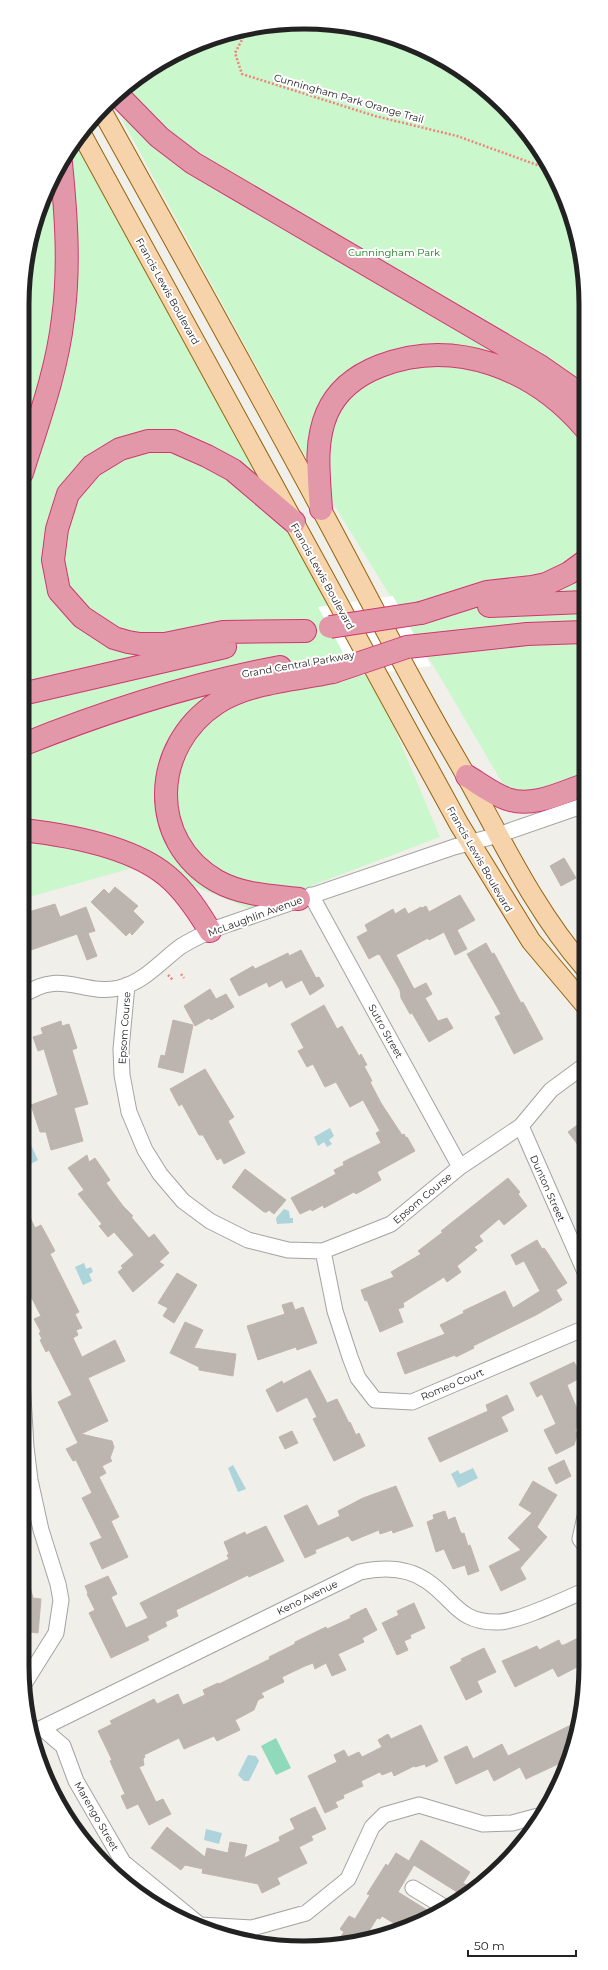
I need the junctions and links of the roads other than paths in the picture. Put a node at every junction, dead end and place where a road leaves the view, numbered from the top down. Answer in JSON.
{"nodes":[{"id":1,"x":121,"y":99,"type":"edge"},
{"id":2,"x":105,"y":115,"type":"edge"},
{"id":3,"x":84,"y":139,"type":"edge"},
{"id":4,"x":62,"y":174,"type":"edge"},
{"id":5,"x":579,"y":395,"type":"edge"},
{"id":6,"x":579,"y":422,"type":"edge"},
{"id":7,"x":29,"y":451,"type":"edge"},
{"id":8,"x":321,"y":509,"type":"junction"},
{"id":9,"x":294,"y":522,"type":"junction"},
{"id":10,"x":579,"y":566,"type":"edge"},
{"id":11,"x":579,"y":602,"type":"edge"},
{"id":12,"x":421,"y":613,"type":"junction"},
{"id":13,"x":305,"y":631,"type":"junction"},
{"id":14,"x":579,"y":632,"type":"edge"},
{"id":15,"x":332,"y":665,"type":"junction"},
{"id":16,"x":29,"y":692,"type":"edge"},
{"id":17,"x":29,"y":743,"type":"edge"},
{"id":18,"x":467,"y":776,"type":"junction"},
{"id":19,"x":579,"y":787,"type":"edge"},
{"id":20,"x":579,"y":807,"type":"edge"},
{"id":21,"x":29,"y":831,"type":"edge"},
{"id":22,"x":498,"y":835,"type":"junction"},
{"id":23,"x":470,"y":842,"type":"junction"},
{"id":24,"x":305,"y":897,"type":"junction"},
{"id":25,"x":210,"y":931,"type":"junction"},
{"id":26,"x":579,"y":961,"type":"edge"},
{"id":27,"x":127,"y":985,"type":"junction"},
{"id":28,"x":29,"y":991,"type":"edge"},
{"id":29,"x":579,"y":998,"type":"edge"},
{"id":30,"x":579,"y":1069,"type":"edge"},
{"id":31,"x":521,"y":1126,"type":"junction"},
{"id":32,"x":460,"y":1167,"type":"junction"},
{"id":33,"x":323,"y":1251,"type":"junction"},
{"id":34,"x":579,"y":1258,"type":"edge"},
{"id":35,"x":579,"y":1331,"type":"edge"},
{"id":36,"x":29,"y":1472,"type":"edge"},
{"id":37,"x":579,"y":1593,"type":"edge"},
{"id":38,"x":30,"y":1675,"type":"edge"},
{"id":39,"x":36,"y":1730,"type":"edge"},
{"id":40,"x":534,"y":1818,"type":"edge"},
{"id":41,"x":413,"y":1888,"type":"dead end"},
{"id":42,"x":441,"y":1905,"type":"edge"},
{"id":43,"x":189,"y":1916,"type":"edge"},
{"id":44,"x":216,"y":1926,"type":"edge"}],
"edges":[{"from":1,"to":5,"type":"highway"},
{"from":2,"to":8,"type":"main road"},
{"from":3,"to":9,"type":"main road","name":"Francis Lewis Boulevard"},
{"from":4,"to":7,"type":"highway"},
{"from":6,"to":8,"type":"highway"},
{"from":8,"to":18,"type":"main road"},
{"from":9,"to":13,"type":"highway"},
{"from":9,"to":23,"type":"main road","name":"Francis Lewis Boulevard"},
{"from":10,"to":12,"type":"highway"},
{"from":11,"to":12,"type":"highway"},
{"from":12,"to":13,"type":"highway","bridge":true},
{"from":13,"to":16,"type":"highway"},
{"from":14,"to":15,"type":"highway","name":"Grand Central Parkway","bridge":true},
{"from":15,"to":17,"type":"highway","name":"Grand Central Parkway"},
{"from":15,"to":24,"type":"highway"},
{"from":18,"to":19,"type":"highway"},
{"from":18,"to":22,"type":"main road"},
{"from":20,"to":22,"type":"street"},
{"from":21,"to":25,"type":"highway"},
{"from":22,"to":23,"type":"street","name":"McLaughlin Avenue"},
{"from":22,"to":26,"type":"main road"},
{"from":23,"to":24,"type":"street","name":"McLaughlin Avenue"},
{"from":23,"to":29,"type":"main road","name":"Francis Lewis Boulevard"},
{"from":24,"to":25,"type":"street","name":"McLaughlin Avenue"},
{"from":24,"to":32,"type":"street","name":"Sutro Street"},
{"from":25,"to":27,"type":"street","name":"McLaughlin Avenue"},
{"from":27,"to":28,"type":"street","name":"McLaughlin Avenue"},
{"from":27,"to":33,"type":"street","name":"Epsom Course"},
{"from":30,"to":31,"type":"street","name":"Epsom Course"},
{"from":31,"to":32,"type":"street","name":"Epsom Course"},
{"from":31,"to":34,"type":"street","name":"Dunton Street"},
{"from":32,"to":33,"type":"street","name":"Epsom Course"},
{"from":33,"to":35,"type":"street","name":"Romeo Court"},
{"from":36,"to":38,"type":"street"},
{"from":37,"to":39,"type":"street","name":"Keno Avenue"},
{"from":39,"to":43,"type":"street","name":"Marengo Street"},
{"from":40,"to":44,"type":"street"},
{"from":41,"to":42,"type":"street"}]}
